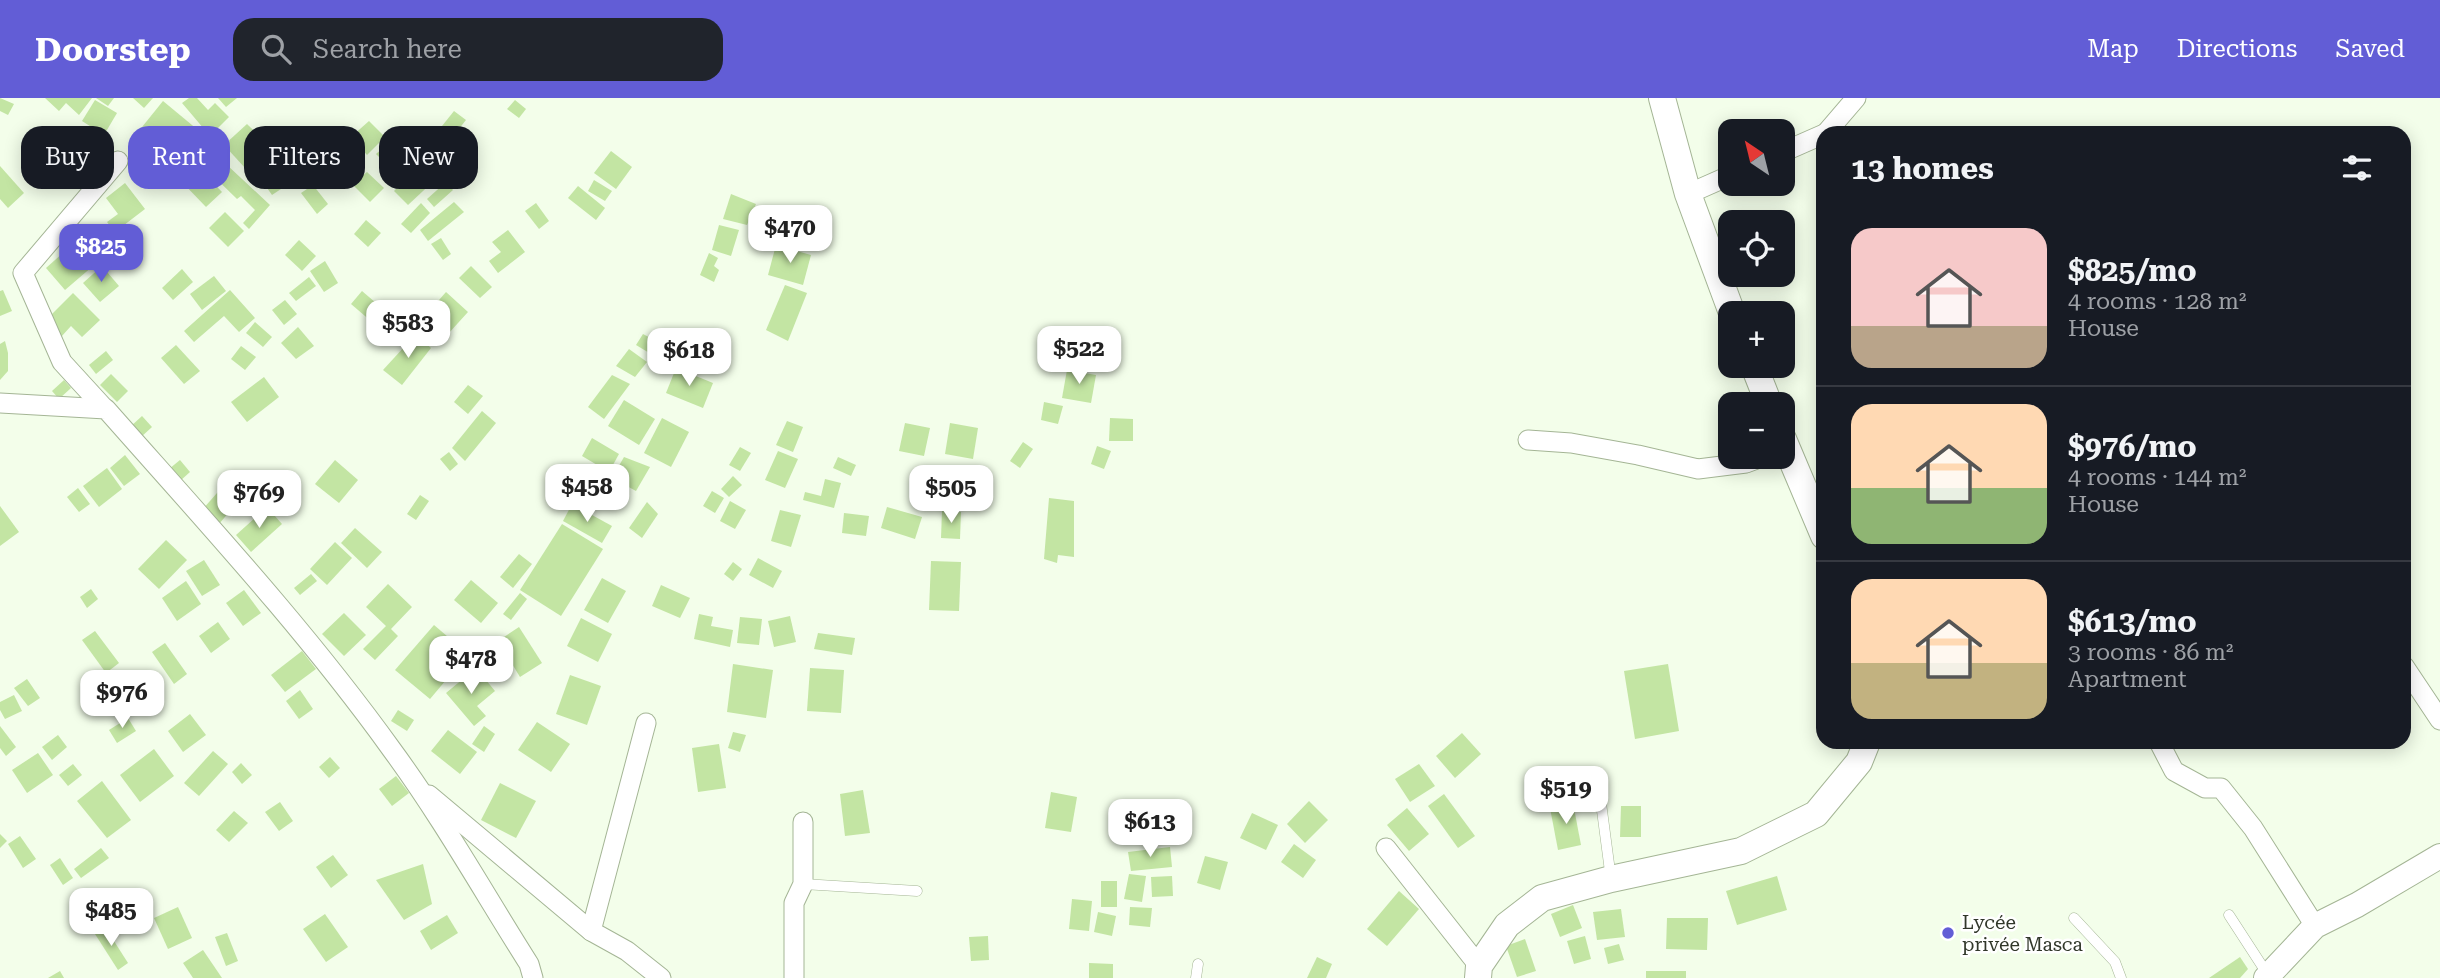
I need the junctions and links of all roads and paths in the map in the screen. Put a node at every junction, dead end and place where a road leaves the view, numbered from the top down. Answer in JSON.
{"nodes":[{"id":1,"x":1662,"y":98,"type":"edge"},
{"id":2,"x":1856,"y":98,"type":"edge"},
{"id":3,"x":1831,"y":126,"type":"edge"},
{"id":4,"x":1816,"y":138,"type":"edge"},
{"id":5,"x":1796,"y":146,"type":"edge"},
{"id":6,"x":118,"y":161,"type":"dead end"},
{"id":7,"x":1718,"y":181,"type":"edge"},
{"id":8,"x":1688,"y":194,"type":"junction"},
{"id":9,"x":1728,"y":301,"type":"edge"},
{"id":10,"x":0,"y":403,"type":"edge"},
{"id":11,"x":105,"y":409,"type":"junction"},
{"id":12,"x":1528,"y":440,"type":"dead end"},
{"id":13,"x":1718,"y":466,"type":"edge"},
{"id":14,"x":1790,"y":469,"type":"edge"},
{"id":15,"x":1816,"y":520,"type":"edge"},
{"id":16,"x":2411,"y":676,"type":"edge"},
{"id":17,"x":2440,"y":720,"type":"edge"},
{"id":18,"x":646,"y":723,"type":"dead end"},
{"id":19,"x":1864,"y":749,"type":"edge"},
{"id":20,"x":2163,"y":749,"type":"edge"},
{"id":21,"x":416,"y":784,"type":"junction"},
{"id":22,"x":1601,"y":803,"type":"dead end"},
{"id":23,"x":803,"y":822,"type":"dead end"},
{"id":24,"x":1386,"y":848,"type":"dead end"},
{"id":25,"x":2440,"y":856,"type":"edge"},
{"id":26,"x":1611,"y":879,"type":"junction"},
{"id":27,"x":803,"y":884,"type":"junction"},
{"id":28,"x":917,"y":891,"type":"dead end"},
{"id":29,"x":2229,"y":915,"type":"dead end"},
{"id":30,"x":2074,"y":918,"type":"dead end"},
{"id":31,"x":2315,"y":926,"type":"junction"},
{"id":32,"x":591,"y":930,"type":"junction"},
{"id":33,"x":1198,"y":964,"type":"dead end"},
{"id":34,"x":1478,"y":972,"type":"edge"},
{"id":35,"x":2267,"y":977,"type":"edge"},
{"id":36,"x":533,"y":978,"type":"edge"},
{"id":37,"x":661,"y":978,"type":"edge"},
{"id":38,"x":794,"y":978,"type":"edge"},
{"id":39,"x":1196,"y":978,"type":"edge"},
{"id":40,"x":2121,"y":978,"type":"edge"}],
"edges":[{"from":1,"to":8,"type":"main road"},
{"from":2,"to":3,"type":"street"},
{"from":4,"to":5,"type":"street"},
{"from":6,"to":11,"type":"street"},
{"from":7,"to":8,"type":"street"},
{"from":8,"to":9,"type":"main road"},
{"from":10,"to":11,"type":"street"},
{"from":11,"to":21,"type":"street"},
{"from":12,"to":13,"type":"street"},
{"from":14,"to":15,"type":"main road"},
{"from":16,"to":17,"type":"street"},
{"from":18,"to":32,"type":"street"},
{"from":19,"to":26,"type":"main road"},
{"from":20,"to":31,"type":"street"},
{"from":21,"to":32,"type":"street"},
{"from":21,"to":36,"type":"street"},
{"from":22,"to":26,"type":"lane"},
{"from":23,"to":27,"type":"street"},
{"from":24,"to":34,"type":"street"},
{"from":25,"to":31,"type":"street"},
{"from":26,"to":34,"type":"main road"},
{"from":27,"to":28,"type":"lane"},
{"from":27,"to":38,"type":"street"},
{"from":29,"to":35,"type":"lane"},
{"from":30,"to":40,"type":"lane"},
{"from":31,"to":35,"type":"street"},
{"from":32,"to":37,"type":"street"},
{"from":33,"to":39,"type":"lane"}]}
